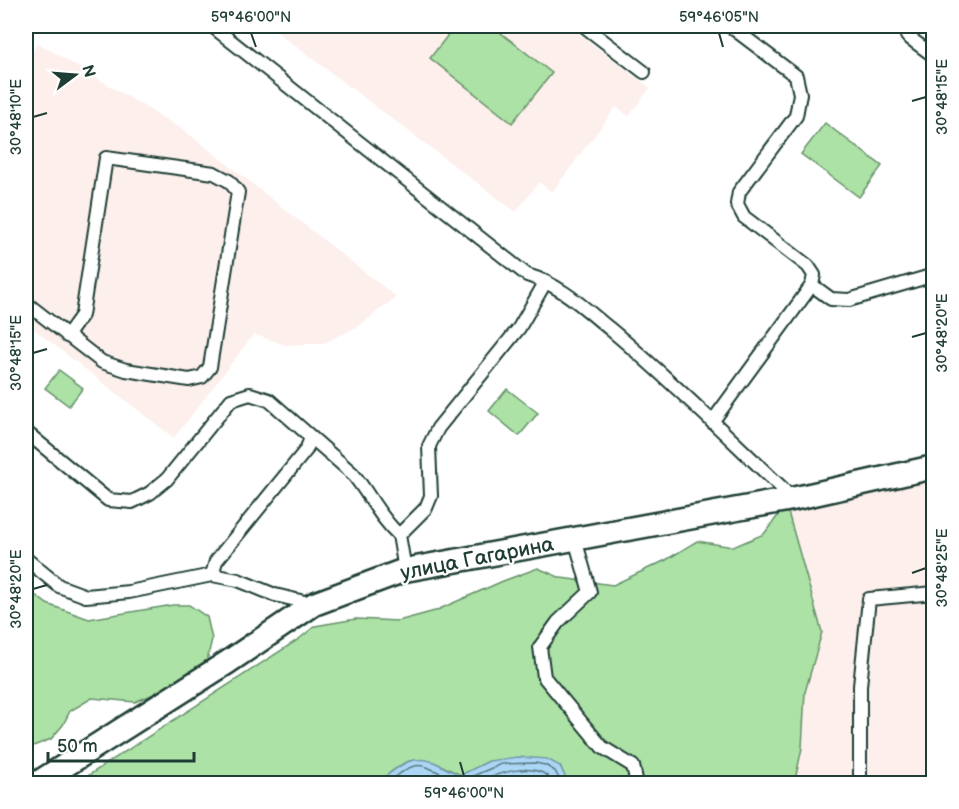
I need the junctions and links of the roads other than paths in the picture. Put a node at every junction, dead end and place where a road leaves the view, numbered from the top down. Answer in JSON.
{"nodes":[{"id":1,"x":212,"y":26,"type":"edge"},
{"id":2,"x":584,"y":26,"type":"edge"},
{"id":3,"x":730,"y":26,"type":"edge"},
{"id":4,"x":905,"y":26,"type":"edge"},
{"id":5,"x":933,"y":56,"type":"edge"},
{"id":6,"x":644,"y":72,"type":"dead end"},
{"id":7,"x":933,"y":275,"type":"edge"},
{"id":8,"x":546,"y":280,"type":"junction"},
{"id":9,"x":812,"y":285,"type":"junction"},
{"id":10,"x":26,"y":303,"type":"edge"},
{"id":11,"x":67,"y":336,"type":"junction"},
{"id":12,"x":712,"y":422,"type":"junction"},
{"id":13,"x":26,"y":432,"type":"edge"},
{"id":14,"x":311,"y":438,"type":"junction"},
{"id":15,"x":933,"y":467,"type":"edge"},
{"id":16,"x":792,"y":499,"type":"junction"},
{"id":17,"x":399,"y":535,"type":"junction"},
{"id":18,"x":576,"y":539,"type":"junction"},
{"id":19,"x":26,"y":559,"type":"edge"},
{"id":20,"x":405,"y":570,"type":"junction"},
{"id":21,"x":212,"y":575,"type":"junction"},
{"id":22,"x":933,"y":593,"type":"edge"},
{"id":23,"x":314,"y":604,"type":"junction"},
{"id":24,"x":36,"y":783,"type":"edge"},
{"id":25,"x":637,"y":783,"type":"edge"},
{"id":26,"x":860,"y":783,"type":"edge"}],
"edges":[{"from":1,"to":8,"type":"lane"},
{"from":2,"to":6,"type":"lane"},
{"from":3,"to":9,"type":"lane"},
{"from":4,"to":5,"type":"lane"},
{"from":7,"to":9,"type":"lane"},
{"from":8,"to":12,"type":"lane"},
{"from":8,"to":17,"type":"lane"},
{"from":9,"to":12,"type":"lane"},
{"from":10,"to":11,"type":"lane"},
{"from":11,"to":11,"type":"lane"},
{"from":12,"to":16,"type":"lane"},
{"from":13,"to":14,"type":"lane"},
{"from":14,"to":17,"type":"lane"},
{"from":14,"to":21,"type":"lane"},
{"from":15,"to":16,"type":"street","name":"улица Гагарина"},
{"from":16,"to":18,"type":"street","name":"улица Гагарина"},
{"from":17,"to":20,"type":"lane"},
{"from":18,"to":20,"type":"street","name":"улица Гагарина"},
{"from":18,"to":25,"type":"lane"},
{"from":19,"to":21,"type":"lane"},
{"from":20,"to":23,"type":"street","name":"улица Гагарина"},
{"from":21,"to":23,"type":"lane"},
{"from":22,"to":26,"type":"lane"},
{"from":23,"to":24,"type":"street","name":"улица Гагарина"}]}
